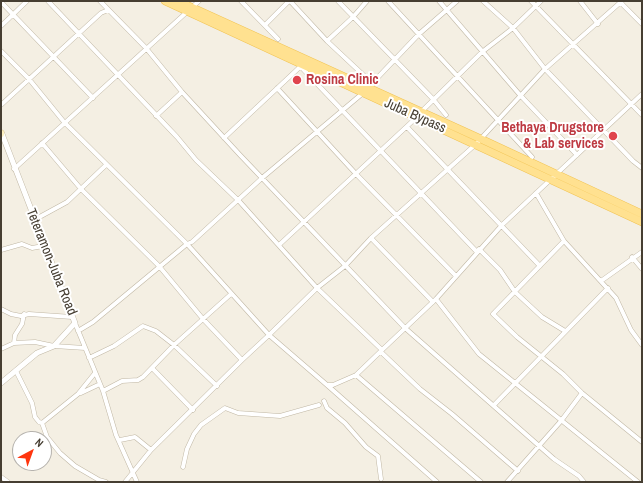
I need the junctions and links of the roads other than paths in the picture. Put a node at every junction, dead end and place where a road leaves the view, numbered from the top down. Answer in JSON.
{"nodes":[{"id":1,"x":27,"y":1,"type":"edge"},
{"id":2,"x":48,"y":1,"type":"edge"},
{"id":3,"x":100,"y":1,"type":"edge"},
{"id":4,"x":165,"y":1,"type":"edge"},
{"id":5,"x":178,"y":1,"type":"edge"},
{"id":6,"x":240,"y":1,"type":"edge"},
{"id":7,"x":290,"y":1,"type":"edge"},
{"id":8,"x":338,"y":1,"type":"edge"},
{"id":9,"x":367,"y":1,"type":"edge"},
{"id":10,"x":388,"y":1,"type":"edge"},
{"id":11,"x":439,"y":1,"type":"edge"},
{"id":12,"x":457,"y":1,"type":"edge"},
{"id":13,"x":483,"y":1,"type":"edge"},
{"id":14,"x":532,"y":1,"type":"edge"},
{"id":15,"x":541,"y":1,"type":"edge"},
{"id":16,"x":580,"y":1,"type":"edge"},
{"id":17,"x":1,"y":2,"type":"edge"},
{"id":18,"x":621,"y":2,"type":"edge"},
{"id":19,"x":194,"y":5,"type":"edge"},
{"id":20,"x":536,"y":5,"type":"junction"},
{"id":21,"x":108,"y":10,"type":"junction"},
{"id":22,"x":448,"y":11,"type":"junction"},
{"id":23,"x":12,"y":14,"type":"junction"},
{"id":24,"x":353,"y":17,"type":"junction"},
{"id":25,"x":598,"y":24,"type":"junction"},
{"id":26,"x":642,"y":24,"type":"edge"},
{"id":27,"x":265,"y":25,"type":"junction"},
{"id":28,"x":1,"y":26,"type":"edge"},
{"id":29,"x":513,"y":28,"type":"junction"},
{"id":30,"x":79,"y":33,"type":"junction"},
{"id":31,"x":419,"y":34,"type":"junction"},
{"id":32,"x":278,"y":39,"type":"dead end"},
{"id":33,"x":327,"y":41,"type":"junction"},
{"id":34,"x":574,"y":44,"type":"junction"},
{"id":35,"x":146,"y":48,"type":"junction"},
{"id":36,"x":1,"y":51,"type":"edge"},
{"id":37,"x":482,"y":52,"type":"junction"},
{"id":38,"x":53,"y":58,"type":"junction"},
{"id":39,"x":395,"y":61,"type":"junction"},
{"id":40,"x":302,"y":65,"type":"junction"},
{"id":41,"x":545,"y":69,"type":"junction"},
{"id":42,"x":117,"y":76,"type":"junction"},
{"id":43,"x":456,"y":76,"type":"junction"},
{"id":44,"x":29,"y":79,"type":"junction"},
{"id":45,"x":277,"y":88,"type":"junction"},
{"id":46,"x":368,"y":88,"type":"junction"},
{"id":47,"x":182,"y":92,"type":"junction"},
{"id":48,"x":642,"y":94,"type":"edge"},
{"id":49,"x":520,"y":95,"type":"junction"},
{"id":50,"x":93,"y":98,"type":"junction"},
{"id":51,"x":433,"y":99,"type":"junction"},
{"id":52,"x":1,"y":105,"type":"edge"},
{"id":53,"x":631,"y":105,"type":"junction"},
{"id":54,"x":342,"y":111,"type":"junction"},
{"id":55,"x":419,"y":115,"type":"junction"},
{"id":56,"x":446,"y":115,"type":"dead end"},
{"id":57,"x":642,"y":115,"type":"edge"},
{"id":58,"x":156,"y":116,"type":"junction"},
{"id":59,"x":499,"y":120,"type":"junction"},
{"id":60,"x":64,"y":122,"type":"junction"},
{"id":61,"x":407,"y":127,"type":"junction"},
{"id":62,"x":603,"y":130,"type":"junction"},
{"id":63,"x":317,"y":132,"type":"junction"},
{"id":64,"x":1,"y":134,"type":"edge"},
{"id":65,"x":224,"y":138,"type":"junction"},
{"id":66,"x":478,"y":141,"type":"junction"},
{"id":67,"x":42,"y":143,"type":"junction"},
{"id":68,"x":382,"y":151,"type":"junction"},
{"id":69,"x":577,"y":155,"type":"junction"},
{"id":70,"x":532,"y":157,"type":"dead end"},
{"id":71,"x":106,"y":165,"type":"junction"},
{"id":72,"x":642,"y":168,"type":"edge"},
{"id":73,"x":14,"y":169,"type":"junction"},
{"id":74,"x":448,"y":169,"type":"junction"},
{"id":75,"x":356,"y":174,"type":"junction"},
{"id":76,"x":554,"y":176,"type":"junction"},
{"id":77,"x":262,"y":178,"type":"junction"},
{"id":78,"x":81,"y":189,"type":"junction"},
{"id":79,"x":536,"y":193,"type":"junction"},
{"id":80,"x":422,"y":194,"type":"junction"},
{"id":81,"x":239,"y":201,"type":"junction"},
{"id":82,"x":642,"y":214,"type":"edge"},
{"id":83,"x":398,"y":215,"type":"junction"},
{"id":84,"x":34,"y":220,"type":"junction"},
{"id":85,"x":642,"y":222,"type":"edge"},
{"id":86,"x":304,"y":223,"type":"junction"},
{"id":87,"x":502,"y":225,"type":"junction"},
{"id":88,"x":371,"y":238,"type":"junction"},
{"id":89,"x":564,"y":241,"type":"junction"},
{"id":90,"x":186,"y":244,"type":"junction"},
{"id":91,"x":279,"y":245,"type":"junction"},
{"id":92,"x":44,"y":246,"type":"junction"},
{"id":93,"x":1,"y":250,"type":"edge"},
{"id":94,"x":478,"y":251,"type":"junction"},
{"id":95,"x":642,"y":252,"type":"edge"},
{"id":96,"x":632,"y":257,"type":"junction"},
{"id":97,"x":159,"y":266,"type":"junction"},
{"id":98,"x":345,"y":266,"type":"junction"},
{"id":99,"x":540,"y":266,"type":"junction"},
{"id":100,"x":642,"y":269,"type":"edge"},
{"id":101,"x":456,"y":276,"type":"junction"},
{"id":102,"x":601,"y":281,"type":"junction"},
{"id":103,"x":316,"y":288,"type":"junction"},
{"id":104,"x":608,"y":288,"type":"junction"},
{"id":105,"x":515,"y":292,"type":"junction"},
{"id":106,"x":231,"y":294,"type":"junction"},
{"id":107,"x":435,"y":301,"type":"junction"},
{"id":108,"x":1,"y":309,"type":"edge"},
{"id":109,"x":24,"y":314,"type":"junction"},
{"id":110,"x":72,"y":317,"type":"junction"},
{"id":111,"x":203,"y":319,"type":"junction"},
{"id":112,"x":75,"y":323,"type":"junction"},
{"id":113,"x":405,"y":328,"type":"junction"},
{"id":114,"x":78,"y":331,"type":"junction"},
{"id":115,"x":565,"y":331,"type":"junction"},
{"id":116,"x":269,"y":336,"type":"junction"},
{"id":117,"x":14,"y":344,"type":"junction"},
{"id":118,"x":174,"y":345,"type":"junction"},
{"id":119,"x":642,"y":345,"type":"edge"},
{"id":120,"x":54,"y":346,"type":"junction"},
{"id":121,"x":85,"y":348,"type":"junction"},
{"id":122,"x":1,"y":349,"type":"edge"},
{"id":123,"x":382,"y":351,"type":"junction"},
{"id":124,"x":541,"y":356,"type":"junction"},
{"id":125,"x":89,"y":358,"type":"junction"},
{"id":126,"x":242,"y":360,"type":"junction"},
{"id":127,"x":152,"y":368,"type":"junction"},
{"id":128,"x":16,"y":371,"type":"junction"},
{"id":129,"x":95,"y":373,"type":"junction"},
{"id":130,"x":356,"y":375,"type":"junction"},
{"id":131,"x":1,"y":382,"type":"edge"},
{"id":132,"x":514,"y":383,"type":"junction"},
{"id":133,"x":100,"y":384,"type":"junction"},
{"id":134,"x":328,"y":385,"type":"junction"},
{"id":135,"x":217,"y":386,"type":"junction"},
{"id":136,"x":103,"y":391,"type":"junction"},
{"id":137,"x":582,"y":393,"type":"junction"},
{"id":138,"x":78,"y":394,"type":"junction"},
{"id":139,"x":324,"y":402,"type":"dead end"},
{"id":140,"x":319,"y":405,"type":"dead end"},
{"id":141,"x":494,"y":405,"type":"junction"},
{"id":142,"x":193,"y":410,"type":"junction"},
{"id":143,"x":561,"y":421,"type":"junction"},
{"id":144,"x":42,"y":423,"type":"junction"},
{"id":145,"x":120,"y":440,"type":"junction"},
{"id":146,"x":642,"y":442,"type":"edge"},
{"id":147,"x":539,"y":446,"type":"junction"},
{"id":148,"x":151,"y":450,"type":"junction"},
{"id":149,"x":183,"y":467,"type":"dead end"},
{"id":150,"x":518,"y":471,"type":"junction"},
{"id":151,"x":134,"y":472,"type":"junction"},
{"id":152,"x":1,"y":477,"type":"edge"},
{"id":153,"x":381,"y":479,"type":"dead end"},
{"id":154,"x":8,"y":482,"type":"edge"},
{"id":155,"x":106,"y":482,"type":"edge"},
{"id":156,"x":125,"y":482,"type":"edge"},
{"id":157,"x":137,"y":482,"type":"edge"},
{"id":158,"x":437,"y":482,"type":"edge"},
{"id":159,"x":481,"y":482,"type":"edge"},
{"id":160,"x":508,"y":482,"type":"edge"},
{"id":161,"x":584,"y":482,"type":"edge"},
{"id":162,"x":638,"y":482,"type":"edge"}],
"edges":[{"from":1,"to":23,"type":"street"},
{"from":2,"to":30,"type":"street"},
{"from":3,"to":21,"type":"street"},
{"from":4,"to":19,"type":"main road","name":"Juba Bypass"},
{"from":5,"to":19,"type":"main road","name":"Juba Bypass"},
{"from":6,"to":27,"type":"street"},
{"from":7,"to":27,"type":"street"},
{"from":7,"to":33,"type":"street"},
{"from":8,"to":24,"type":"street"},
{"from":9,"to":24,"type":"street"},
{"from":10,"to":31,"type":"street"},
{"from":11,"to":22,"type":"street"},
{"from":12,"to":22,"type":"street"},
{"from":13,"to":29,"type":"street"},
{"from":14,"to":20,"type":"street"},
{"from":15,"to":20,"type":"street"},
{"from":16,"to":25,"type":"street"},
{"from":17,"to":23,"type":"street"},
{"from":18,"to":25,"type":"street"},
{"from":18,"to":26,"type":"street"},
{"from":19,"to":35,"type":"street"},
{"from":19,"to":40,"type":"main road","name":"Juba Bypass"},
{"from":19,"to":46,"type":"main road","name":"Juba Bypass"},
{"from":20,"to":29,"type":"street"},
{"from":20,"to":34,"type":"street"},
{"from":21,"to":30,"type":"street"},
{"from":21,"to":35,"type":"street"},
{"from":22,"to":31,"type":"street"},
{"from":22,"to":37,"type":"street"},
{"from":23,"to":28,"type":"street"},
{"from":23,"to":38,"type":"street"},
{"from":24,"to":33,"type":"street"},
{"from":24,"to":39,"type":"street"},
{"from":25,"to":34,"type":"street"},
{"from":27,"to":32,"type":"street"},
{"from":29,"to":37,"type":"street"},
{"from":29,"to":41,"type":"street"},
{"from":30,"to":38,"type":"street"},
{"from":30,"to":42,"type":"street"},
{"from":31,"to":39,"type":"street"},
{"from":31,"to":43,"type":"street"},
{"from":33,"to":46,"type":"street"},
{"from":34,"to":41,"type":"street"},
{"from":34,"to":53,"type":"street"},
{"from":35,"to":42,"type":"street"},
{"from":35,"to":47,"type":"street"},
{"from":36,"to":44,"type":"street"},
{"from":37,"to":43,"type":"street"},
{"from":37,"to":49,"type":"street"},
{"from":38,"to":44,"type":"street"},
{"from":38,"to":50,"type":"street"},
{"from":39,"to":46,"type":"street"},
{"from":39,"to":51,"type":"street"},
{"from":40,"to":45,"type":"street"},
{"from":40,"to":46,"type":"main road","name":"Juba Bypass"},
{"from":40,"to":54,"type":"street"},
{"from":41,"to":49,"type":"street"},
{"from":41,"to":62,"type":"street"},
{"from":42,"to":50,"type":"street"},
{"from":42,"to":58,"type":"street"},
{"from":43,"to":51,"type":"street"},
{"from":43,"to":59,"type":"street"},
{"from":44,"to":52,"type":"street"},
{"from":44,"to":60,"type":"street"},
{"from":45,"to":63,"type":"street"},
{"from":45,"to":65,"type":"street"},
{"from":46,"to":54,"type":"street"},
{"from":46,"to":55,"type":"main road","name":"Juba Bypass"},
{"from":47,"to":58,"type":"street"},
{"from":47,"to":65,"type":"street"},
{"from":48,"to":53,"type":"street"},
{"from":49,"to":59,"type":"street"},
{"from":49,"to":69,"type":"street"},
{"from":50,"to":60,"type":"street"},
{"from":51,"to":55,"type":"street"},
{"from":51,"to":56,"type":"street"},
{"from":53,"to":57,"type":"street"},
{"from":53,"to":62,"type":"street"},
{"from":54,"to":63,"type":"street"},
{"from":54,"to":68,"type":"street"},
{"from":55,"to":61,"type":"street"},
{"from":55,"to":66,"type":"main road","name":"Juba Bypass"},
{"from":58,"to":81,"type":"street"},
{"from":59,"to":66,"type":"street"},
{"from":59,"to":70,"type":"street"},
{"from":60,"to":67,"type":"street"},
{"from":60,"to":71,"type":"street"},
{"from":61,"to":68,"type":"street"},
{"from":61,"to":74,"type":"street"},
{"from":62,"to":69,"type":"street"},
{"from":62,"to":72,"type":"street"},
{"from":63,"to":75,"type":"street"},
{"from":63,"to":77,"type":"street"},
{"from":64,"to":73,"type":"street","name":"Teteramon-Juba Road"},
{"from":65,"to":77,"type":"street"},
{"from":66,"to":74,"type":"street"},
{"from":66,"to":76,"type":"main road","name":"Juba Bypass"},
{"from":67,"to":73,"type":"street"},
{"from":67,"to":78,"type":"street"},
{"from":68,"to":75,"type":"street"},
{"from":68,"to":80,"type":"street"},
{"from":69,"to":76,"type":"street"},
{"from":71,"to":78,"type":"street"},
{"from":71,"to":90,"type":"street"},
{"from":73,"to":84,"type":"street","name":"Teteramon-Juba Road"},
{"from":74,"to":80,"type":"street"},
{"from":74,"to":87,"type":"street"},
{"from":75,"to":83,"type":"street"},
{"from":75,"to":86,"type":"street"},
{"from":76,"to":79,"type":"street"},
{"from":76,"to":82,"type":"main road","name":"Juba Bypass"},
{"from":76,"to":85,"type":"main road","name":"Juba Bypass"},
{"from":77,"to":81,"type":"street"},
{"from":77,"to":86,"type":"street"},
{"from":78,"to":84,"type":"street"},
{"from":78,"to":97,"type":"street"},
{"from":79,"to":87,"type":"street"},
{"from":79,"to":89,"type":"street"},
{"from":80,"to":83,"type":"street"},
{"from":80,"to":94,"type":"street"},
{"from":81,"to":90,"type":"street"},
{"from":81,"to":91,"type":"street"},
{"from":83,"to":88,"type":"street"},
{"from":83,"to":101,"type":"street"},
{"from":84,"to":92,"type":"street","name":"Teteramon-Juba Road"},
{"from":86,"to":91,"type":"street"},
{"from":86,"to":98,"type":"street"},
{"from":87,"to":94,"type":"street"},
{"from":87,"to":99,"type":"street"},
{"from":88,"to":98,"type":"street"},
{"from":88,"to":107,"type":"street"},
{"from":89,"to":99,"type":"street"},
{"from":89,"to":102,"type":"street"},
{"from":90,"to":97,"type":"street"},
{"from":90,"to":106,"type":"street"},
{"from":91,"to":103,"type":"street"},
{"from":92,"to":93,"type":"street"},
{"from":92,"to":110,"type":"street","name":"Teteramon-Juba Road"},
{"from":94,"to":101,"type":"street"},
{"from":94,"to":105,"type":"street"},
{"from":95,"to":96,"type":"street"},
{"from":96,"to":100,"type":"street"},
{"from":96,"to":102,"type":"street"},
{"from":97,"to":111,"type":"street"},
{"from":97,"to":114,"type":"street"},
{"from":98,"to":103,"type":"street"},
{"from":98,"to":113,"type":"street"},
{"from":99,"to":105,"type":"street"},
{"from":101,"to":107,"type":"street"},
{"from":102,"to":104,"type":"street"},
{"from":103,"to":116,"type":"street"},
{"from":103,"to":123,"type":"street"},
{"from":104,"to":115,"type":"street"},
{"from":104,"to":119,"type":"street"},
{"from":105,"to":115,"type":"street"},
{"from":105,"to":124,"type":"street"},
{"from":106,"to":111,"type":"street"},
{"from":106,"to":116,"type":"street"},
{"from":107,"to":113,"type":"street"},
{"from":107,"to":132,"type":"street"},
{"from":108,"to":109,"type":"street"},
{"from":109,"to":110,"type":"street"},
{"from":109,"to":117,"type":"street"},
{"from":110,"to":112,"type":"street","name":"Teteramon-Juba Road"},
{"from":111,"to":118,"type":"street"},
{"from":111,"to":126,"type":"street"},
{"from":112,"to":114,"type":"street"},
{"from":112,"to":120,"type":"street","name":"Teteramon-Juba Road"},
{"from":113,"to":123,"type":"street"},
{"from":113,"to":141,"type":"street"},
{"from":114,"to":121,"type":"street"},
{"from":115,"to":124,"type":"street"},
{"from":116,"to":126,"type":"street"},
{"from":116,"to":134,"type":"street"},
{"from":117,"to":120,"type":"street"},
{"from":117,"to":122,"type":"street"},
{"from":118,"to":125,"type":"street"},
{"from":118,"to":127,"type":"street"},
{"from":118,"to":135,"type":"street"},
{"from":120,"to":121,"type":"street"},
{"from":120,"to":128,"type":"street","name":"Teteramon-Juba Road"},
{"from":121,"to":125,"type":"street"},
{"from":123,"to":130,"type":"street"},
{"from":123,"to":150,"type":"street"},
{"from":124,"to":132,"type":"street"},
{"from":124,"to":137,"type":"street"},
{"from":125,"to":129,"type":"street"},
{"from":126,"to":135,"type":"street"},
{"from":127,"to":136,"type":"street"},
{"from":127,"to":142,"type":"street"},
{"from":128,"to":131,"type":"street","name":"Teteramon-Juba Road"},
{"from":128,"to":144,"type":"street"},
{"from":129,"to":133,"type":"street"},
{"from":129,"to":138,"type":"street"},
{"from":130,"to":134,"type":"street"},
{"from":130,"to":159,"type":"street"},
{"from":132,"to":141,"type":"street"},
{"from":132,"to":143,"type":"street"},
{"from":133,"to":136,"type":"street"},
{"from":133,"to":138,"type":"street"},
{"from":134,"to":158,"type":"street"},
{"from":135,"to":142,"type":"street"},
{"from":136,"to":145,"type":"street"},
{"from":137,"to":143,"type":"street"},
{"from":137,"to":146,"type":"street"},
{"from":138,"to":144,"type":"street"},
{"from":139,"to":153,"type":"street"},
{"from":140,"to":149,"type":"street"},
{"from":141,"to":147,"type":"street"},
{"from":142,"to":148,"type":"street"},
{"from":143,"to":147,"type":"street"},
{"from":143,"to":162,"type":"street"},
{"from":144,"to":155,"type":"street"},
{"from":145,"to":148,"type":"street"},
{"from":145,"to":151,"type":"street"},
{"from":147,"to":150,"type":"street"},
{"from":147,"to":161,"type":"street"},
{"from":148,"to":151,"type":"street"},
{"from":150,"to":160,"type":"street"},
{"from":151,"to":156,"type":"street"},
{"from":151,"to":157,"type":"street"},
{"from":152,"to":154,"type":"street"}]}
